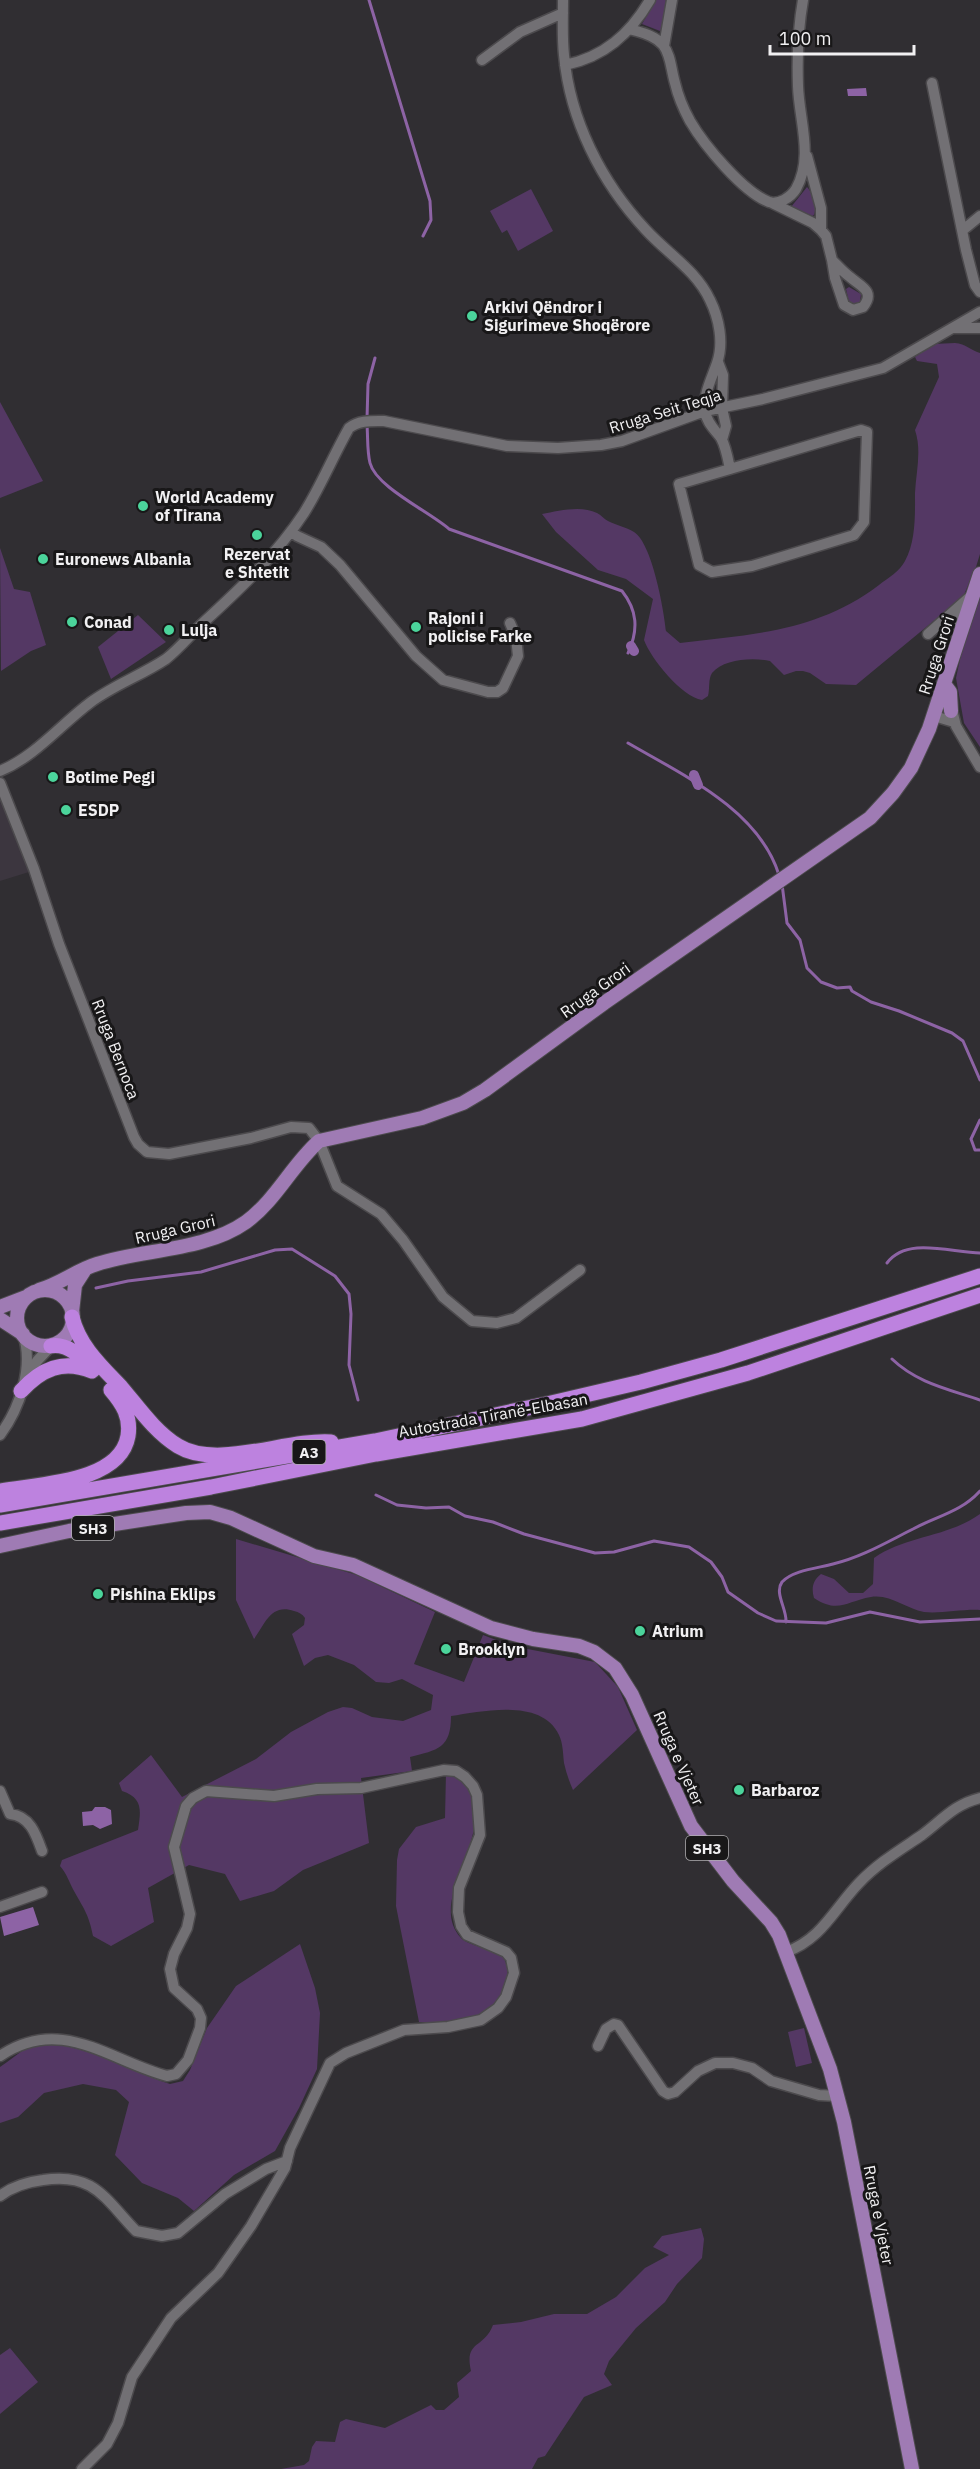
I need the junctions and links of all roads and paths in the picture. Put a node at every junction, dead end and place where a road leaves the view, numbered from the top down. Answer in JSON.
{"nodes":[{"id":1,"x":562,"y":0,"type":"edge"},
{"id":2,"x":650,"y":0,"type":"edge"},
{"id":3,"x":672,"y":0,"type":"edge"},
{"id":4,"x":803,"y":0,"type":"edge"},
{"id":5,"x":563,"y":13,"type":"junction"},
{"id":6,"x":630,"y":29,"type":"junction"},
{"id":7,"x":664,"y":46,"type":"junction"},
{"id":8,"x":482,"y":60,"type":"dead end"},
{"id":9,"x":565,"y":64,"type":"junction"},
{"id":10,"x":932,"y":82,"type":"dead end"},
{"id":11,"x":805,"y":150,"type":"junction"},
{"id":12,"x":770,"y":202,"type":"junction"},
{"id":13,"x":980,"y":216,"type":"edge"},
{"id":14,"x":821,"y":230,"type":"junction"},
{"id":15,"x":963,"y":230,"type":"junction"},
{"id":16,"x":832,"y":260,"type":"junction"},
{"id":17,"x":980,"y":292,"type":"edge"},
{"id":18,"x":980,"y":312,"type":"edge"},
{"id":19,"x":953,"y":328,"type":"junction"},
{"id":20,"x":980,"y":328,"type":"edge"},
{"id":21,"x":718,"y":362,"type":"junction"},
{"id":22,"x":722,"y":408,"type":"junction"},
{"id":23,"x":705,"y":411,"type":"junction"},
{"id":24,"x":722,"y":440,"type":"junction"},
{"id":25,"x":730,"y":469,"type":"junction"},
{"id":26,"x":291,"y":531,"type":"junction"},
{"id":27,"x":980,"y":574,"type":"edge"},
{"id":28,"x":972,"y":595,"type":"junction"},
{"id":29,"x":966,"y":614,"type":"junction"},
{"id":30,"x":510,"y":623,"type":"dead end"},
{"id":31,"x":946,"y":626,"type":"junction"},
{"id":32,"x":958,"y":638,"type":"junction"},
{"id":33,"x":944,"y":684,"type":"junction"},
{"id":34,"x":936,"y":709,"type":"junction"},
{"id":35,"x":953,"y":716,"type":"junction"},
{"id":36,"x":980,"y":767,"type":"edge"},
{"id":37,"x":0,"y":771,"type":"edge"},
{"id":38,"x":0,"y":783,"type":"edge"},
{"id":39,"x":319,"y":1141,"type":"junction"},
{"id":40,"x":90,"y":1266,"type":"junction"},
{"id":41,"x":580,"y":1270,"type":"dead end"},
{"id":42,"x":980,"y":1276,"type":"edge"},
{"id":43,"x":39,"y":1290,"type":"junction"},
{"id":44,"x":980,"y":1295,"type":"edge"},
{"id":45,"x":26,"y":1297,"type":"junction"},
{"id":46,"x":0,"y":1307,"type":"edge"},
{"id":47,"x":72,"y":1316,"type":"junction"},
{"id":48,"x":0,"y":1319,"type":"edge"},
{"id":49,"x":22,"y":1334,"type":"junction"},
{"id":50,"x":51,"y":1346,"type":"junction"},
{"id":51,"x":97,"y":1374,"type":"junction"},
{"id":52,"x":21,"y":1391,"type":"junction"},
{"id":53,"x":0,"y":1435,"type":"edge"},
{"id":54,"x":348,"y":1445,"type":"junction"},
{"id":55,"x":0,"y":1491,"type":"edge"},
{"id":56,"x":65,"y":1493,"type":"junction"},
{"id":57,"x":0,"y":1499,"type":"edge"},
{"id":58,"x":0,"y":1505,"type":"edge"},
{"id":59,"x":86,"y":1507,"type":"junction"},
{"id":60,"x":0,"y":1523,"type":"edge"},
{"id":61,"x":0,"y":1533,"type":"edge"},
{"id":62,"x":0,"y":1546,"type":"edge"},
{"id":63,"x":0,"y":1791,"type":"edge"},
{"id":64,"x":980,"y":1798,"type":"edge"},
{"id":65,"x":42,"y":1851,"type":"dead end"},
{"id":66,"x":42,"y":1892,"type":"dead end"},
{"id":67,"x":0,"y":1907,"type":"edge"},
{"id":68,"x":786,"y":1952,"type":"junction"},
{"id":69,"x":598,"y":2046,"type":"dead end"},
{"id":70,"x":0,"y":2056,"type":"edge"},
{"id":71,"x":837,"y":2096,"type":"junction"},
{"id":72,"x":287,"y":2161,"type":"junction"},
{"id":73,"x":0,"y":2196,"type":"edge"},
{"id":74,"x":82,"y":2469,"type":"edge"},
{"id":75,"x":912,"y":2469,"type":"edge"}],
"edges":[{"from":1,"to":5,"type":"street"},
{"from":2,"to":6,"type":"street"},
{"from":3,"to":7,"type":"street"},
{"from":4,"to":11,"type":"street"},
{"from":5,"to":8,"type":"street"},
{"from":5,"to":9,"type":"street"},
{"from":6,"to":7,"type":"street"},
{"from":6,"to":9,"type":"street"},
{"from":7,"to":12,"type":"street"},
{"from":9,"to":21,"type":"street"},
{"from":10,"to":15,"type":"street"},
{"from":11,"to":12,"type":"street"},
{"from":11,"to":14,"type":"street"},
{"from":12,"to":14,"type":"street"},
{"from":13,"to":15,"type":"street"},
{"from":14,"to":16,"type":"street"},
{"from":15,"to":17,"type":"street"},
{"from":16,"to":16,"type":"street"},
{"from":18,"to":19,"type":"street","name":"Rruga Seit Teqja"},
{"from":19,"to":20,"type":"street","name":"Rruga Seit Teqja"},
{"from":19,"to":22,"type":"street","name":"Rruga Seit Teqja"},
{"from":21,"to":22,"type":"street"},
{"from":21,"to":23,"type":"street"},
{"from":22,"to":23,"type":"street","name":"Rruga Seit Teqja"},
{"from":22,"to":24,"type":"street"},
{"from":23,"to":24,"type":"street"},
{"from":23,"to":26,"type":"street","name":"Rruga Seit Teqja"},
{"from":24,"to":25,"type":"street"},
{"from":25,"to":25,"type":"street"},
{"from":26,"to":30,"type":"street"},
{"from":26,"to":37,"type":"street","name":"Rruga Seit Teqja"},
{"from":27,"to":28,"type":"main road","name":"Rruga Grori"},
{"from":28,"to":29,"type":"main road","name":"Rruga Grori"},
{"from":28,"to":31,"type":"street"},
{"from":29,"to":31,"type":"street"},
{"from":29,"to":32,"type":"main road","name":"Rruga Grori"},
{"from":31,"to":32,"type":"street"},
{"from":32,"to":33,"type":"main road","name":"Rruga Grori"},
{"from":33,"to":34,"type":"main road","name":"Rruga Grori"},
{"from":33,"to":35,"type":"main road"},
{"from":34,"to":35,"type":"street"},
{"from":34,"to":35,"type":"street"},
{"from":34,"to":39,"type":"main road","name":"Rruga Grori"},
{"from":35,"to":36,"type":"street"},
{"from":38,"to":39,"type":"street","name":"Rruga Bernoca"},
{"from":39,"to":40,"type":"main road","name":"Rruga Grori"},
{"from":39,"to":41,"type":"street"},
{"from":40,"to":43,"type":"main road","name":"Rruga Grori"},
{"from":40,"to":47,"type":"main road"},
{"from":42,"to":54,"type":"highway","name":"Autostrada Tiranë-Elbasan","number":"A3"},
{"from":43,"to":45,"type":"main road"},
{"from":43,"to":47,"type":"main road"},
{"from":44,"to":59,"type":"highway","name":"Autostrada Tiranë-Elbasan","number":"A3"},
{"from":45,"to":46,"type":"main road"},
{"from":45,"to":49,"type":"main road"},
{"from":47,"to":50,"type":"main road"},
{"from":47,"to":54,"type":"highway"},
{"from":48,"to":49,"type":"main road"},
{"from":49,"to":50,"type":"main road"},
{"from":49,"to":52,"type":"street"},
{"from":50,"to":51,"type":"highway"},
{"from":50,"to":52,"type":"street"},
{"from":51,"to":52,"type":"highway"},
{"from":51,"to":55,"type":"highway"},
{"from":52,"to":53,"type":"street"},
{"from":54,"to":56,"type":"highway","name":"Autostrada Tiranë-Elbasan","number":"A3"},
{"from":56,"to":57,"type":"highway"},
{"from":56,"to":58,"type":"highway","name":"Autostrada Tiranë-Elbasan","number":"A3"},
{"from":59,"to":60,"type":"highway","name":"Autostrada Tiranë-Elbasan","number":"A3"},
{"from":59,"to":61,"type":"highway"},
{"from":62,"to":68,"type":"main road","name":"Rruga e Vjeter","number":"SH3"},
{"from":63,"to":65,"type":"street"},
{"from":64,"to":68,"type":"street"},
{"from":66,"to":67,"type":"street"},
{"from":68,"to":71,"type":"main road","name":"Rruga e Vjeter","number":"SH3"},
{"from":69,"to":71,"type":"street"},
{"from":70,"to":72,"type":"street"},
{"from":71,"to":75,"type":"main road","name":"Rruga e Vjeter","number":"SH3"},
{"from":72,"to":73,"type":"street"},
{"from":72,"to":74,"type":"street"}]}
